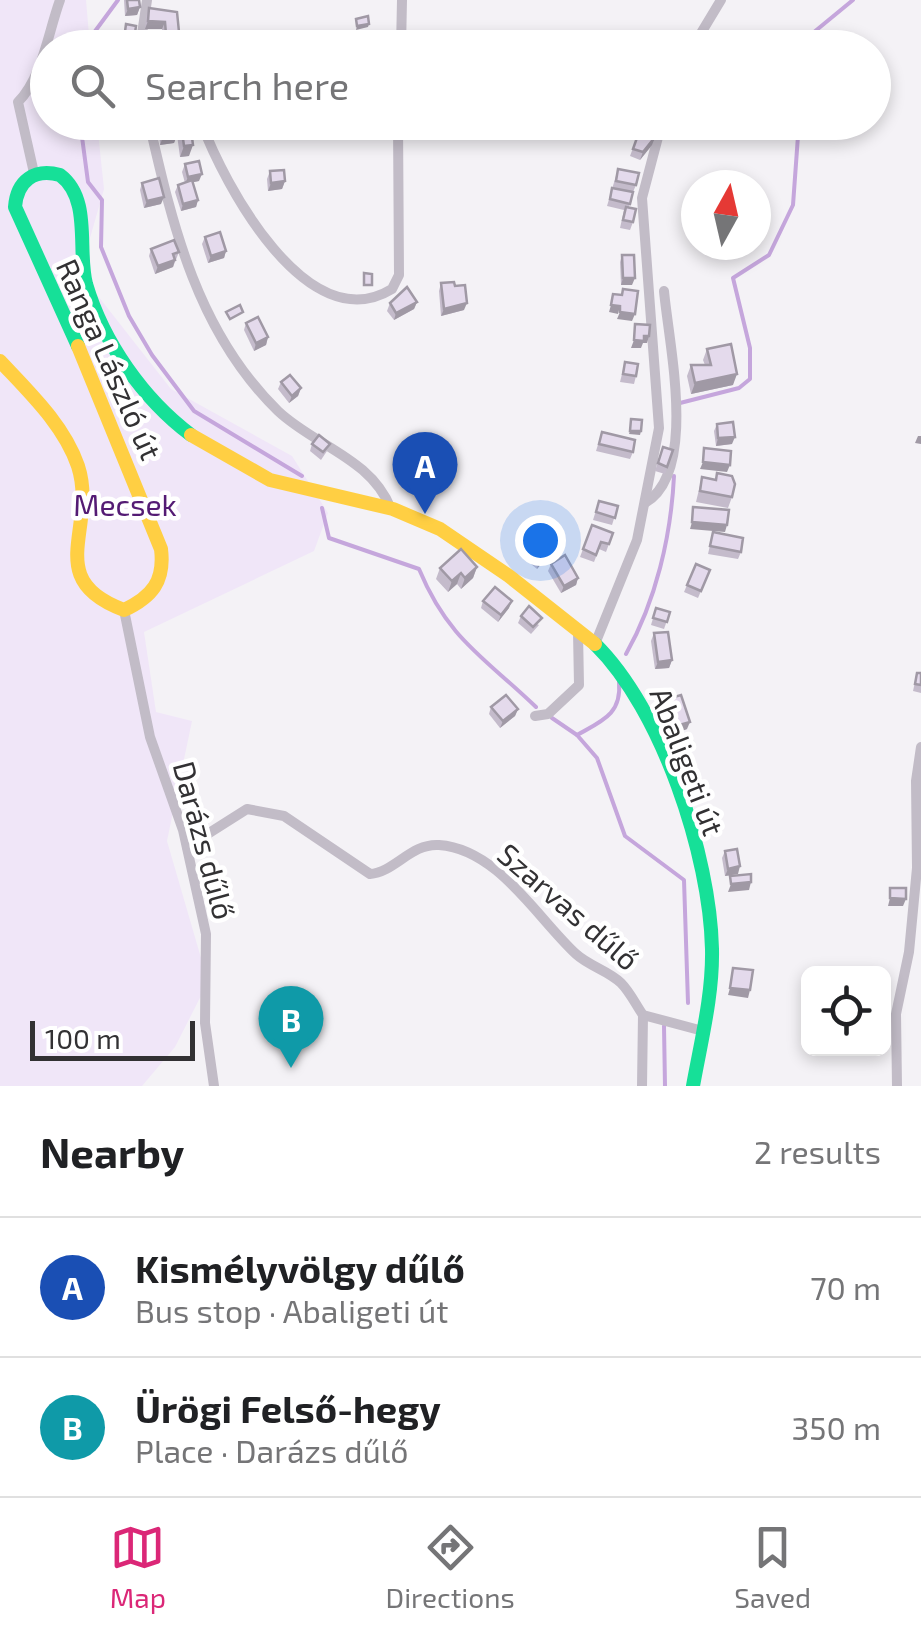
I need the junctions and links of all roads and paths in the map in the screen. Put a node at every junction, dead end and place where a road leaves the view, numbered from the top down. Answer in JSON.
{"nodes":[{"id":1,"x":60,"y":0,"type":"edge"},
{"id":2,"x":147,"y":0,"type":"edge"},
{"id":3,"x":402,"y":0,"type":"edge"},
{"id":4,"x":721,"y":0,"type":"edge"},
{"id":5,"x":49,"y":30,"type":"edge"},
{"id":6,"x":143,"y":30,"type":"edge"},
{"id":7,"x":401,"y":30,"type":"edge"},
{"id":8,"x":703,"y":30,"type":"edge"},
{"id":9,"x":30,"y":86,"type":"edge"},
{"id":10,"x":153,"y":140,"type":"edge"},
{"id":11,"x":210,"y":140,"type":"edge"},
{"id":12,"x":398,"y":140,"type":"edge"},
{"id":13,"x":657,"y":140,"type":"edge"},
{"id":14,"x":34,"y":173,"type":"junction"},
{"id":15,"x":664,"y":290,"type":"dead end"},
{"id":16,"x":0,"y":361,"type":"edge"},
{"id":17,"x":645,"y":503,"type":"junction"},
{"id":18,"x":391,"y":508,"type":"junction"},
{"id":19,"x":124,"y":610,"type":"junction"},
{"id":20,"x":578,"y":630,"type":"junction"},
{"id":21,"x":595,"y":644,"type":"junction"},
{"id":22,"x":536,"y":716,"type":"dead end"},
{"id":23,"x":921,"y":747,"type":"edge"},
{"id":24,"x":187,"y":847,"type":"junction"},
{"id":25,"x":643,"y":1015,"type":"junction"},
{"id":26,"x":703,"y":1031,"type":"junction"},
{"id":27,"x":214,"y":1086,"type":"edge"},
{"id":28,"x":642,"y":1086,"type":"edge"},
{"id":29,"x":693,"y":1086,"type":"edge"},
{"id":30,"x":897,"y":1086,"type":"edge"}],
"edges":[{"from":1,"to":5,"type":"street"},
{"from":2,"to":6,"type":"street"},
{"from":3,"to":7,"type":"street"},
{"from":4,"to":8,"type":"street"},
{"from":9,"to":14,"type":"street"},
{"from":10,"to":18,"type":"street"},
{"from":11,"to":12,"type":"street"},
{"from":13,"to":17,"type":"street"},
{"from":14,"to":18,"type":"main road","name":"Abaligeti út"},
{"from":14,"to":19,"type":"main road","name":"Ranga László út"},
{"from":15,"to":17,"type":"street"},
{"from":16,"to":19,"type":"main road"},
{"from":17,"to":21,"type":"street"},
{"from":18,"to":20,"type":"main road","name":"Abaligeti út"},
{"from":19,"to":24,"type":"street","name":"Darázs dűlő"},
{"from":20,"to":21,"type":"main road","name":"Abaligeti út"},
{"from":20,"to":22,"type":"street"},
{"from":21,"to":26,"type":"main road","name":"Abaligeti út"},
{"from":23,"to":30,"type":"street"},
{"from":24,"to":25,"type":"street","name":"Szarvas dűlő"},
{"from":24,"to":27,"type":"street","name":"Darázs dűlő"},
{"from":25,"to":26,"type":"street","name":"Szarvas dűlő"},
{"from":25,"to":28,"type":"street"},
{"from":26,"to":29,"type":"main road","name":"Abaligeti út"}]}
